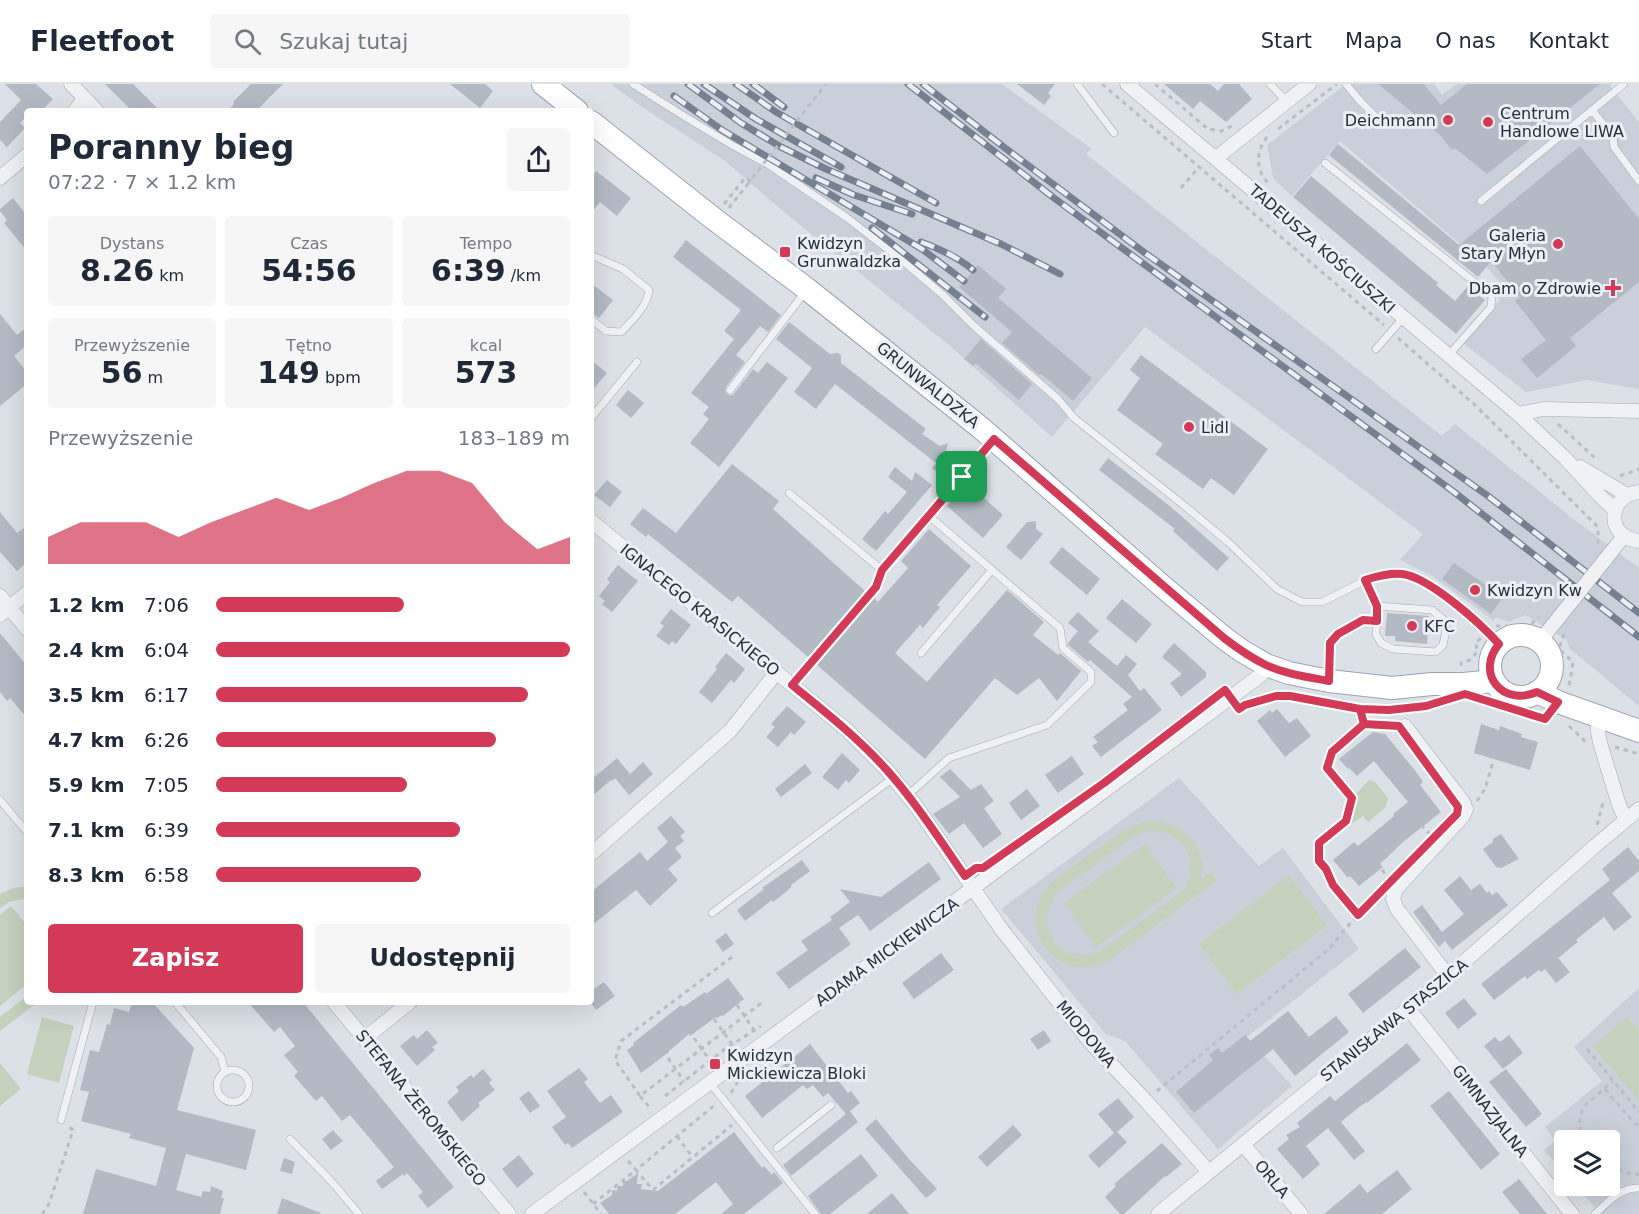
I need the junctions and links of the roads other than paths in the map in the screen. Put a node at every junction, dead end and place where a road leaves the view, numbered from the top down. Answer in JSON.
{"nodes":[{"id":1,"x":71,"y":84,"type":"edge"},
{"id":2,"x":543,"y":84,"type":"edge"},
{"id":3,"x":633,"y":84,"type":"edge"},
{"id":4,"x":1077,"y":84,"type":"edge"},
{"id":5,"x":1127,"y":84,"type":"edge"},
{"id":6,"x":1270,"y":84,"type":"edge"},
{"id":7,"x":1309,"y":84,"type":"edge"},
{"id":8,"x":1347,"y":84,"type":"edge"},
{"id":9,"x":1624,"y":84,"type":"edge"},
{"id":10,"x":84,"y":99,"type":"junction"},
{"id":11,"x":1287,"y":102,"type":"junction"},
{"id":12,"x":77,"y":108,"type":"edge"},
{"id":13,"x":94,"y":108,"type":"edge"},
{"id":14,"x":573,"y":108,"type":"edge"},
{"id":15,"x":1592,"y":110,"type":"junction"},
{"id":16,"x":1375,"y":116,"type":"dead end"},
{"id":17,"x":594,"y":130,"type":"edge"},
{"id":18,"x":1114,"y":133,"type":"dead end"},
{"id":19,"x":24,"y":158,"type":"edge"},
{"id":20,"x":1216,"y":158,"type":"junction"},
{"id":21,"x":1325,"y":164,"type":"dead end"},
{"id":22,"x":0,"y":178,"type":"edge"},
{"id":23,"x":1639,"y":181,"type":"edge"},
{"id":24,"x":1481,"y":201,"type":"dead end"},
{"id":25,"x":594,"y":256,"type":"edge"},
{"id":26,"x":807,"y":289,"type":"junction"},
{"id":27,"x":1403,"y":318,"type":"junction"},
{"id":28,"x":594,"y":321,"type":"edge"},
{"id":29,"x":1376,"y":349,"type":"dead end"},
{"id":30,"x":1448,"y":356,"type":"junction"},
{"id":31,"x":637,"y":362,"type":"dead end"},
{"id":32,"x":730,"y":390,"type":"dead end"},
{"id":33,"x":1639,"y":411,"type":"edge"},
{"id":34,"x":594,"y":414,"type":"edge"},
{"id":35,"x":1518,"y":414,"type":"junction"},
{"id":36,"x":994,"y":439,"type":"junction"},
{"id":37,"x":1565,"y":458,"type":"junction"},
{"id":38,"x":789,"y":493,"type":"dead end"},
{"id":39,"x":1633,"y":493,"type":"edge"},
{"id":40,"x":1615,"y":510,"type":"junction"},
{"id":41,"x":929,"y":516,"type":"junction"},
{"id":42,"x":594,"y":523,"type":"edge"},
{"id":43,"x":1624,"y":536,"type":"junction"},
{"id":44,"x":1639,"y":541,"type":"edge"},
{"id":45,"x":882,"y":570,"type":"junction"},
{"id":46,"x":992,"y":570,"type":"junction"},
{"id":47,"x":1365,"y":580,"type":"junction"},
{"id":48,"x":24,"y":595,"type":"edge"},
{"id":49,"x":0,"y":596,"type":"edge"},
{"id":50,"x":1377,"y":606,"type":"junction"},
{"id":51,"x":5,"y":611,"type":"edge"},
{"id":52,"x":1377,"y":621,"type":"junction"},
{"id":53,"x":24,"y":627,"type":"edge"},
{"id":54,"x":1540,"y":642,"type":"junction"},
{"id":55,"x":921,"y":653,"type":"dead end"},
{"id":56,"x":1494,"y":663,"type":"junction"},
{"id":57,"x":1266,"y":665,"type":"junction"},
{"id":58,"x":777,"y":672,"type":"junction"},
{"id":59,"x":1329,"y":681,"type":"junction"},
{"id":60,"x":792,"y":685,"type":"junction"},
{"id":61,"x":1551,"y":688,"type":"junction"},
{"id":62,"x":1598,"y":717,"type":"junction"},
{"id":63,"x":1406,"y":726,"type":"road end"},
{"id":64,"x":1639,"y":731,"type":"edge"},
{"id":65,"x":893,"y":778,"type":"junction"},
{"id":66,"x":907,"y":796,"type":"junction"},
{"id":67,"x":0,"y":800,"type":"edge"},
{"id":68,"x":1639,"y":809,"type":"edge"},
{"id":69,"x":1626,"y":820,"type":"junction"},
{"id":70,"x":24,"y":828,"type":"edge"},
{"id":71,"x":594,"y":851,"type":"edge"},
{"id":72,"x":973,"y":888,"type":"junction"},
{"id":73,"x":712,"y":913,"type":"dead end"},
{"id":74,"x":1448,"y":976,"type":"junction"},
{"id":75,"x":92,"y":1005,"type":"edge"},
{"id":76,"x":178,"y":1005,"type":"edge"},
{"id":77,"x":336,"y":1005,"type":"edge"},
{"id":78,"x":406,"y":1005,"type":"edge"},
{"id":79,"x":1408,"y":1008,"type":"junction"},
{"id":80,"x":364,"y":1039,"type":"junction"},
{"id":81,"x":225,"y":1072,"type":"junction"},
{"id":82,"x":710,"y":1083,"type":"junction"},
{"id":83,"x":831,"y":1105,"type":"dead end"},
{"id":84,"x":61,"y":1120,"type":"road end"},
{"id":85,"x":290,"y":1139,"type":"dead end"},
{"id":86,"x":1243,"y":1144,"type":"junction"},
{"id":87,"x":777,"y":1148,"type":"dead end"},
{"id":88,"x":1209,"y":1172,"type":"junction"},
{"id":89,"x":1639,"y":1188,"type":"edge"},
{"id":90,"x":359,"y":1214,"type":"edge"},
{"id":91,"x":509,"y":1214,"type":"edge"},
{"id":92,"x":532,"y":1214,"type":"edge"},
{"id":93,"x":815,"y":1214,"type":"edge"},
{"id":94,"x":1158,"y":1214,"type":"edge"},
{"id":95,"x":1301,"y":1214,"type":"edge"},
{"id":96,"x":1572,"y":1214,"type":"edge"},
{"id":97,"x":1595,"y":1214,"type":"edge"}],
"edges":[{"from":1,"to":10,"type":"street"},
{"from":2,"to":14,"type":"main road"},
{"from":3,"to":47,"type":"lane"},
{"from":4,"to":18,"type":"lane"},
{"from":5,"to":20,"type":"street","name":"TADEUSZA KOŚCIUSZKI"},
{"from":6,"to":11,"type":"lane"},
{"from":7,"to":11,"type":"street"},
{"from":8,"to":16,"type":"lane"},
{"from":9,"to":15,"type":"lane"},
{"from":10,"to":12,"type":"street"},
{"from":10,"to":13,"type":"street"},
{"from":11,"to":20,"type":"street"},
{"from":15,"to":23,"type":"lane"},
{"from":15,"to":24,"type":"lane"},
{"from":17,"to":26,"type":"main road","name":"GRUNWALDZKA"},
{"from":19,"to":22,"type":"street"},
{"from":20,"to":27,"type":"street","name":"TADEUSZA KOŚCIUSZKI"},
{"from":21,"to":30,"type":"lane"},
{"from":25,"to":28,"type":"lane"},
{"from":26,"to":32,"type":"lane"},
{"from":26,"to":36,"type":"main road","name":"GRUNWALDZKA"},
{"from":27,"to":29,"type":"lane"},
{"from":27,"to":30,"type":"street","name":"TADEUSZA KOŚCIUSZKI"},
{"from":30,"to":35,"type":"street","name":"TADEUSZA KOŚCIUSZKI"},
{"from":31,"to":34,"type":"lane"},
{"from":33,"to":35,"type":"street"},
{"from":35,"to":37,"type":"street","name":"TADEUSZA KOŚCIUSZKI"},
{"from":36,"to":41,"type":"lane"},
{"from":36,"to":57,"type":"main road","name":"GRUNWALDZKA"},
{"from":37,"to":39,"type":"street","name":"TADEUSZA KOŚCIUSZKI"},
{"from":37,"to":40,"type":"street","name":"TADEUSZA KOŚCIUSZKI"},
{"from":38,"to":45,"type":"lane"},
{"from":39,"to":40,"type":"street"},
{"from":40,"to":43,"type":"street"},
{"from":41,"to":45,"type":"lane"},
{"from":41,"to":46,"type":"lane"},
{"from":42,"to":58,"type":"street","name":"IGNACEGO KRASICKIEGO"},
{"from":43,"to":44,"type":"street"},
{"from":43,"to":54,"type":"street","bridge":true},
{"from":45,"to":60,"type":"lane"},
{"from":46,"to":55,"type":"lane"},
{"from":46,"to":66,"type":"lane"},
{"from":47,"to":50,"type":"lane"},
{"from":47,"to":56,"type":"lane"},
{"from":48,"to":51,"type":"street"},
{"from":49,"to":51,"type":"street"},
{"from":50,"to":52,"type":"lane"},
{"from":50,"to":52,"type":"lane"},
{"from":51,"to":53,"type":"street"},
{"from":52,"to":59,"type":"lane"},
{"from":54,"to":56,"type":"main road"},
{"from":54,"to":61,"type":"main road"},
{"from":56,"to":59,"type":"main road","name":"GRUNWALDZKA"},
{"from":56,"to":61,"type":"main road"},
{"from":57,"to":59,"type":"main road","name":"GRUNWALDZKA"},
{"from":57,"to":72,"type":"street","name":"ADAMA MICKIEWICZA"},
{"from":58,"to":60,"type":"street","name":"IGNACEGO KRASICKIEGO"},
{"from":58,"to":71,"type":"street"},
{"from":60,"to":65,"type":"street","name":"IGNACEGO KRASICKIEGO"},
{"from":61,"to":62,"type":"main road"},
{"from":62,"to":64,"type":"main road"},
{"from":62,"to":69,"type":"street"},
{"from":63,"to":74,"type":"street"},
{"from":65,"to":66,"type":"street","name":"IGNACEGO KRASICKIEGO"},
{"from":65,"to":73,"type":"lane"},
{"from":66,"to":72,"type":"street","name":"IGNACEGO KRASICKIEGO"},
{"from":67,"to":70,"type":"lane"},
{"from":68,"to":69,"type":"street","name":"STANISŁAWA STASZICA"},
{"from":69,"to":74,"type":"street","name":"STANISŁAWA STASZICA"},
{"from":72,"to":82,"type":"street","name":"ADAMA MICKIEWICZA"},
{"from":72,"to":88,"type":"street","name":"MIODOWA"},
{"from":74,"to":79,"type":"street","name":"STANISŁAWA STASZICA"},
{"from":75,"to":84,"type":"lane"},
{"from":76,"to":81,"type":"lane"},
{"from":77,"to":80,"type":"street","name":"STEFANA ŻEROMSKIEGO"},
{"from":78,"to":80,"type":"street"},
{"from":79,"to":86,"type":"street","name":"STANISŁAWA STASZICA"},
{"from":79,"to":96,"type":"street","name":"GIMNAZJALNA"},
{"from":80,"to":91,"type":"street","name":"STEFANA ŻEROMSKIEGO"},
{"from":81,"to":81,"type":"lane"},
{"from":82,"to":92,"type":"street","name":"ADAMA MICKIEWICZA"},
{"from":82,"to":93,"type":"lane"},
{"from":83,"to":87,"type":"lane"},
{"from":85,"to":90,"type":"lane"},
{"from":86,"to":88,"type":"street","name":"STANISŁAWA STASZICA"},
{"from":86,"to":95,"type":"street","name":"ORLA"},
{"from":88,"to":94,"type":"street","name":"STANISŁAWA STASZICA"},
{"from":89,"to":97,"type":"lane"}]}
